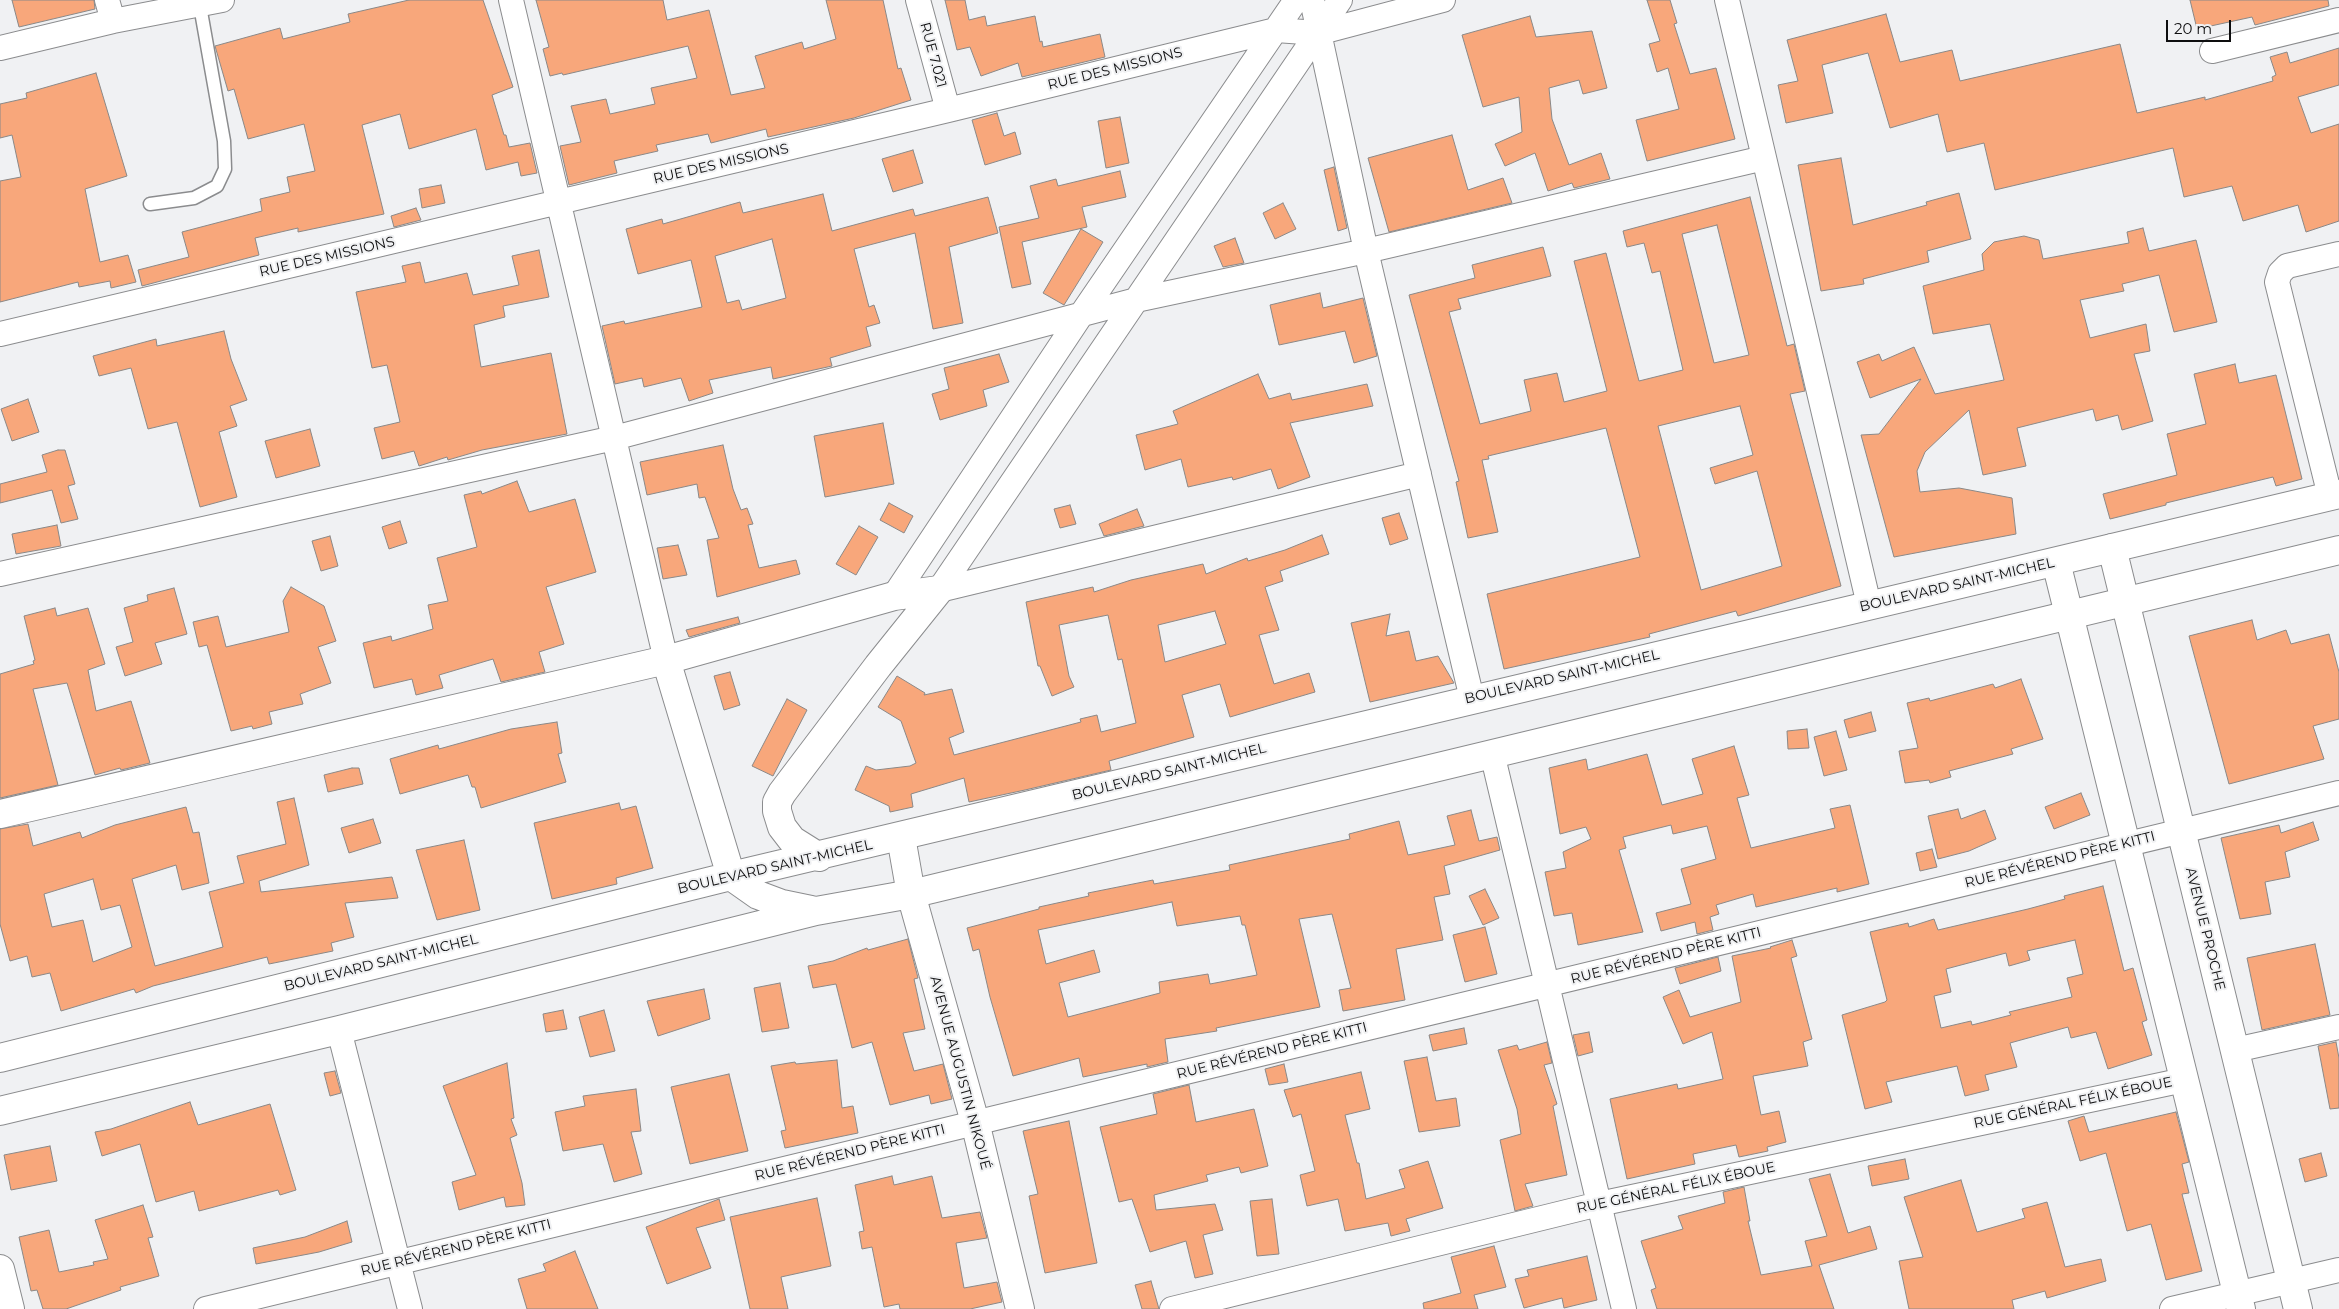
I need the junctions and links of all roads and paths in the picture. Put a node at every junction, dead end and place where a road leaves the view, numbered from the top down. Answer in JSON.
{"nodes":[{"id":1,"x":511,"y":0,"type":"edge"},
{"id":2,"x":918,"y":0,"type":"edge"},
{"id":3,"x":1296,"y":0,"type":"edge"},
{"id":4,"x":1312,"y":0,"type":"edge"},
{"id":5,"x":1340,"y":0,"type":"edge"},
{"id":6,"x":1443,"y":0,"type":"edge"},
{"id":7,"x":1727,"y":0,"type":"edge"},
{"id":8,"x":211,"y":3,"type":"edge"},
{"id":9,"x":110,"y":11,"type":"edge"},
{"id":10,"x":2339,"y":20,"type":"edge"},
{"id":11,"x":1276,"y":30,"type":"junction"},
{"id":12,"x":1318,"y":33,"type":"junction"},
{"id":13,"x":0,"y":48,"type":"edge"},
{"id":14,"x":2212,"y":51,"type":"dead end"},
{"id":15,"x":948,"y":110,"type":"junction"},
{"id":16,"x":1764,"y":158,"type":"junction"},
{"id":17,"x":558,"y":202,"type":"junction"},
{"id":18,"x":150,"y":204,"type":"dead end"},
{"id":19,"x":1366,"y":251,"type":"junction"},
{"id":20,"x":2339,"y":254,"type":"edge"},
{"id":21,"x":1136,"y":300,"type":"junction"},
{"id":22,"x":1081,"y":315,"type":"junction"},
{"id":23,"x":0,"y":334,"type":"edge"},
{"id":24,"x":614,"y":438,"type":"junction"},
{"id":25,"x":1419,"y":474,"type":"junction"},
{"id":26,"x":2335,"y":495,"type":"edge"},
{"id":27,"x":2112,"y":548,"type":"junction"},
{"id":28,"x":2339,"y":550,"type":"edge"},
{"id":29,"x":2056,"y":562,"type":"junction"},
{"id":30,"x":0,"y":574,"type":"edge"},
{"id":31,"x":939,"y":590,"type":"junction"},
{"id":32,"x":894,"y":596,"type":"junction"},
{"id":33,"x":2125,"y":601,"type":"junction"},
{"id":34,"x":1869,"y":605,"type":"junction"},
{"id":35,"x":2069,"y":614,"type":"junction"},
{"id":36,"x":666,"y":660,"type":"junction"},
{"id":37,"x":878,"y":666,"type":"junction"},
{"id":38,"x":1472,"y":699,"type":"junction"},
{"id":39,"x":1492,"y":753,"type":"junction"},
{"id":40,"x":2339,"y":793,"type":"edge"},
{"id":41,"x":0,"y":814,"type":"edge"},
{"id":42,"x":2181,"y":831,"type":"junction"},
{"id":43,"x":901,"y":837,"type":"junction"},
{"id":44,"x":2126,"y":845,"type":"junction"},
{"id":45,"x":819,"y":857,"type":"junction"},
{"id":46,"x":731,"y":876,"type":"junction"},
{"id":47,"x":912,"y":894,"type":"junction"},
{"id":48,"x":816,"y":910,"type":"junction"},
{"id":49,"x":1547,"y":984,"type":"junction"},
{"id":50,"x":2339,"y":1027,"type":"edge"},
{"id":51,"x":339,"y":1030,"type":"junction"},
{"id":52,"x":2236,"y":1050,"type":"junction"},
{"id":53,"x":0,"y":1058,"type":"edge"},
{"id":54,"x":2184,"y":1080,"type":"junction"},
{"id":55,"x":0,"y":1111,"type":"edge"},
{"id":56,"x":975,"y":1122,"type":"junction"},
{"id":57,"x":1599,"y":1204,"type":"junction"},
{"id":58,"x":398,"y":1262,"type":"junction"},
{"id":59,"x":0,"y":1269,"type":"edge"},
{"id":60,"x":2339,"y":1270,"type":"edge"},
{"id":61,"x":2291,"y":1281,"type":"junction"},
{"id":62,"x":2239,"y":1301,"type":"edge"},
{"id":63,"x":10,"y":1309,"type":"edge"},
{"id":64,"x":206,"y":1309,"type":"edge"},
{"id":65,"x":410,"y":1309,"type":"edge"},
{"id":66,"x":1020,"y":1309,"type":"edge"},
{"id":67,"x":1172,"y":1309,"type":"edge"},
{"id":68,"x":1624,"y":1309,"type":"edge"},
{"id":69,"x":2172,"y":1309,"type":"edge"},
{"id":70,"x":2298,"y":1309,"type":"edge"}],
"edges":[{"from":1,"to":17,"type":"street"},
{"from":2,"to":15,"type":"street","name":"RUE 7.021"},
{"from":3,"to":11,"type":"street"},
{"from":4,"to":12,"type":"street"},
{"from":5,"to":12,"type":"street"},
{"from":6,"to":12,"type":"street","name":"RUE DES MISSIONS"},
{"from":7,"to":16,"type":"street"},
{"from":8,"to":9,"type":"street"},
{"from":8,"to":18,"type":"lane"},
{"from":9,"to":13,"type":"street"},
{"from":10,"to":14,"type":"street"},
{"from":11,"to":12,"type":"street","name":"RUE DES MISSIONS"},
{"from":11,"to":15,"type":"street","name":"RUE DES MISSIONS"},
{"from":11,"to":22,"type":"street"},
{"from":12,"to":19,"type":"street"},
{"from":12,"to":21,"type":"street"},
{"from":15,"to":17,"type":"street","name":"RUE DES MISSIONS"},
{"from":16,"to":19,"type":"street"},
{"from":16,"to":34,"type":"street"},
{"from":17,"to":23,"type":"street","name":"RUE DES MISSIONS"},
{"from":17,"to":24,"type":"street"},
{"from":19,"to":21,"type":"street"},
{"from":19,"to":25,"type":"street"},
{"from":20,"to":26,"type":"street"},
{"from":21,"to":22,"type":"street"},
{"from":21,"to":31,"type":"street"},
{"from":22,"to":24,"type":"street"},
{"from":22,"to":32,"type":"street"},
{"from":24,"to":30,"type":"street"},
{"from":24,"to":36,"type":"street"},
{"from":25,"to":31,"type":"street"},
{"from":25,"to":38,"type":"street"},
{"from":26,"to":27,"type":"main road","name":"BOULEVARD SAINT-MICHEL"},
{"from":27,"to":29,"type":"main road","name":"BOULEVARD SAINT-MICHEL"},
{"from":27,"to":33,"type":"main road","name":"AVENUE PROCHE"},
{"from":28,"to":33,"type":"main road"},
{"from":29,"to":34,"type":"main road","name":"BOULEVARD SAINT-MICHEL"},
{"from":29,"to":35,"type":"main road"},
{"from":31,"to":32,"type":"main road"},
{"from":31,"to":37,"type":"main road"},
{"from":32,"to":36,"type":"main road"},
{"from":32,"to":37,"type":"main road"},
{"from":33,"to":35,"type":"main road"},
{"from":33,"to":42,"type":"main road","name":"AVENUE PROCHE"},
{"from":34,"to":38,"type":"main road","name":"BOULEVARD SAINT-MICHEL"},
{"from":35,"to":39,"type":"main road"},
{"from":35,"to":44,"type":"main road"},
{"from":36,"to":41,"type":"main road"},
{"from":36,"to":46,"type":"main road"},
{"from":37,"to":45,"type":"main road"},
{"from":38,"to":43,"type":"main road","name":"BOULEVARD SAINT-MICHEL"},
{"from":39,"to":47,"type":"main road"},
{"from":39,"to":49,"type":"street"},
{"from":40,"to":42,"type":"street","name":"RUE RÉVÉREND PÈRE KITTI"},
{"from":42,"to":44,"type":"street","name":"RUE RÉVÉREND PÈRE KITTI"},
{"from":42,"to":52,"type":"main road","name":"AVENUE PROCHE"},
{"from":43,"to":45,"type":"main road","name":"BOULEVARD SAINT-MICHEL"},
{"from":43,"to":47,"type":"main road","name":"AVENUE AUGUSTIN NIKOUÉ"},
{"from":44,"to":49,"type":"street","name":"RUE RÉVÉREND PÈRE KITTI"},
{"from":44,"to":54,"type":"main road"},
{"from":45,"to":46,"type":"main road","name":"BOULEVARD SAINT-MICHEL"},
{"from":46,"to":48,"type":"main road"},
{"from":46,"to":53,"type":"main road","name":"BOULEVARD SAINT-MICHEL"},
{"from":47,"to":48,"type":"main road"},
{"from":47,"to":56,"type":"main road","name":"AVENUE AUGUSTIN NIKOUÉ"},
{"from":48,"to":51,"type":"main road"},
{"from":49,"to":56,"type":"street","name":"RUE RÉVÉREND PÈRE KITTI"},
{"from":49,"to":57,"type":"street"},
{"from":50,"to":52,"type":"street"},
{"from":51,"to":55,"type":"main road"},
{"from":51,"to":58,"type":"street"},
{"from":52,"to":61,"type":"main road","name":"AVENUE PROCHE"},
{"from":54,"to":57,"type":"street","name":"RUE GÉNÉRAL FÉLIX ÉBOUE"},
{"from":54,"to":62,"type":"main road"},
{"from":56,"to":58,"type":"street","name":"RUE RÉVÉREND PÈRE KITTI"},
{"from":56,"to":66,"type":"main road","name":"AVENUE AUGUSTIN NIKOUÉ"},
{"from":57,"to":67,"type":"street","name":"RUE GÉNÉRAL FÉLIX ÉBOUE"},
{"from":57,"to":68,"type":"street"},
{"from":58,"to":64,"type":"street","name":"RUE RÉVÉREND PÈRE KITTI"},
{"from":58,"to":65,"type":"street"},
{"from":59,"to":63,"type":"main road"},
{"from":60,"to":61,"type":"street"},
{"from":61,"to":62,"type":"street"},
{"from":61,"to":70,"type":"main road","name":"AVENUE PROCHE"},
{"from":62,"to":69,"type":"street"}]}
